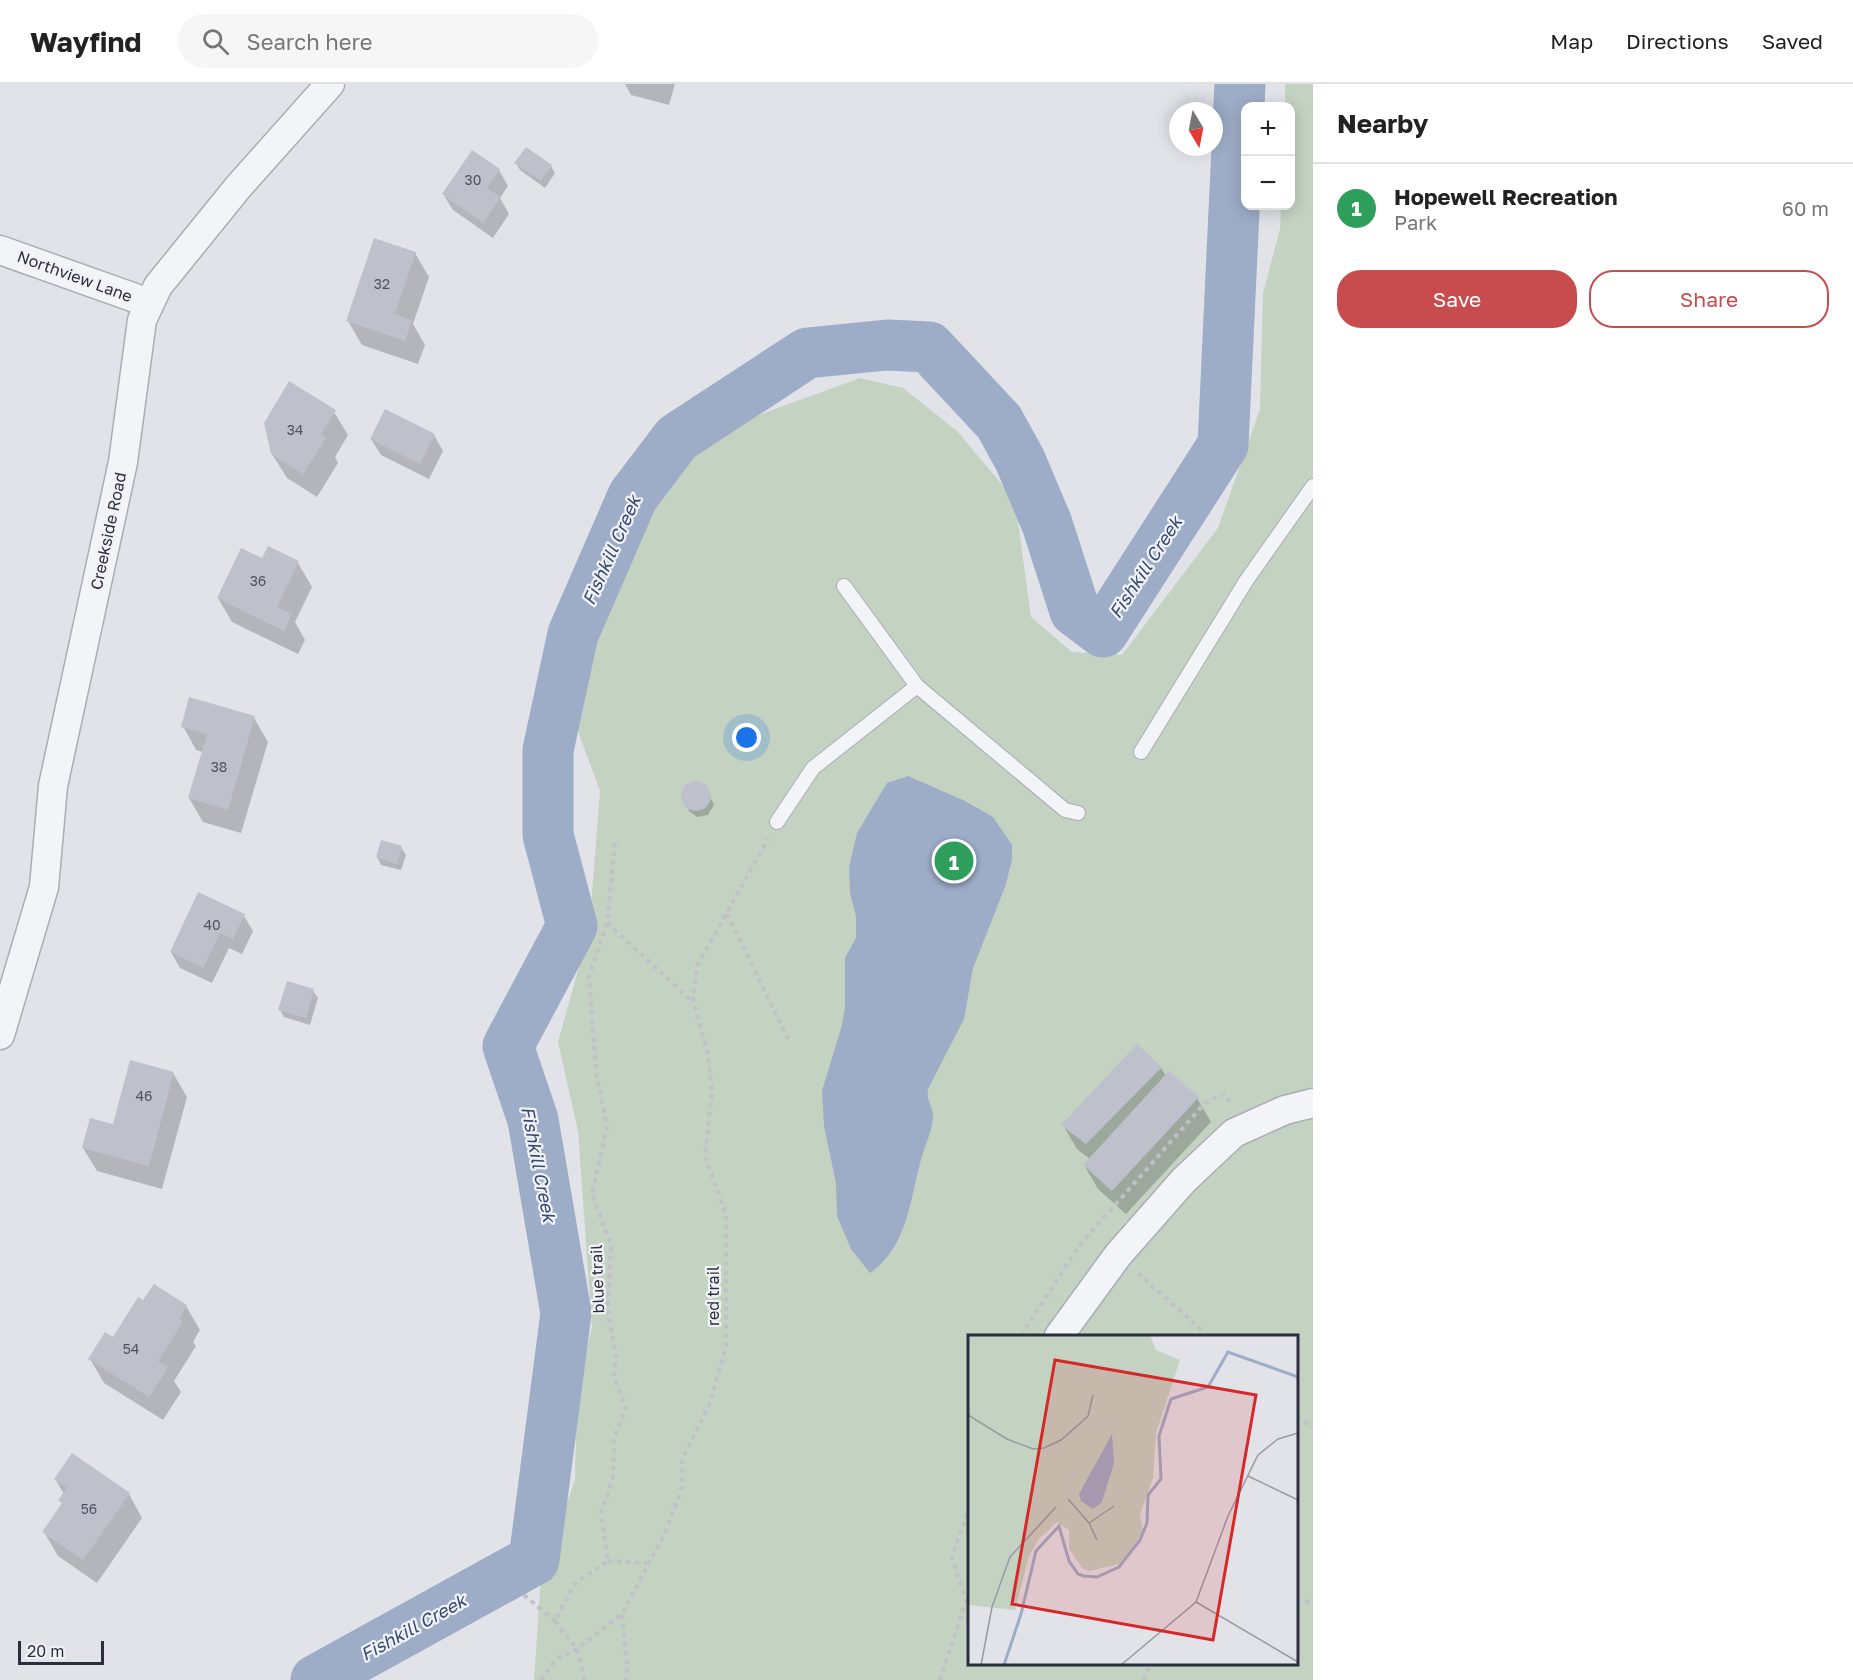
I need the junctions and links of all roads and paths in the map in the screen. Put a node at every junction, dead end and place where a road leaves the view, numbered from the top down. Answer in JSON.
{"nodes":[{"id":1,"x":330,"y":84,"type":"edge"},
{"id":2,"x":0,"y":250,"type":"edge"},
{"id":3,"x":149,"y":303,"type":"junction"},
{"id":4,"x":1313,"y":486,"type":"edge"},
{"id":5,"x":844,"y":586,"type":"dead end"},
{"id":6,"x":917,"y":686,"type":"junction"},
{"id":7,"x":1141,"y":752,"type":"dead end"},
{"id":8,"x":1078,"y":813,"type":"dead end"},
{"id":9,"x":777,"y":822,"type":"joint"},
{"id":10,"x":615,"y":843,"type":"dead end"},
{"id":11,"x":727,"y":914,"type":"junction"},
{"id":12,"x":607,"y":923,"type":"junction"},
{"id":13,"x":693,"y":1001,"type":"junction"},
{"id":14,"x":0,"y":1035,"type":"edge"},
{"id":15,"x":788,"y":1039,"type":"dead end"},
{"id":16,"x":1313,"y":1103,"type":"edge"},
{"id":17,"x":1131,"y":1267,"type":"dead end"},
{"id":18,"x":1060,"y":1335,"type":"edge"},
{"id":19,"x":1208,"y":1335,"type":"edge"},
{"id":20,"x":1298,"y":1418,"type":"edge"},
{"id":21,"x":1313,"y":1427,"type":"edge"},
{"id":22,"x":968,"y":1511,"type":"edge"},
{"id":23,"x":608,"y":1561,"type":"junction"},
{"id":24,"x":648,"y":1563,"type":"junction"},
{"id":25,"x":524,"y":1595,"type":"dead end"},
{"id":26,"x":1298,"y":1601,"type":"edge"},
{"id":27,"x":1313,"y":1602,"type":"edge"},
{"id":28,"x":621,"y":1614,"type":"junction"},
{"id":29,"x":555,"y":1621,"type":"junction"},
{"id":30,"x":577,"y":1649,"type":"junction"},
{"id":31,"x":1150,"y":1665,"type":"edge"},
{"id":32,"x":541,"y":1680,"type":"edge"},
{"id":33,"x":585,"y":1680,"type":"edge"},
{"id":34,"x":626,"y":1680,"type":"edge"},
{"id":35,"x":940,"y":1680,"type":"edge"},
{"id":36,"x":1144,"y":1680,"type":"edge"}],
"edges":[{"from":1,"to":3,"type":"street","name":"Creekside Road"},
{"from":2,"to":3,"type":"street","name":"Northview Lane"},
{"from":3,"to":14,"type":"street","name":"Creekside Road"},
{"from":4,"to":7,"type":"lane"},
{"from":5,"to":6,"type":"lane"},
{"from":6,"to":8,"type":"lane"},
{"from":6,"to":9,"type":"lane"},
{"from":9,"to":11,"type":"path","name":"red trail"},
{"from":10,"to":12,"type":"path","name":"blue trail"},
{"from":11,"to":13,"type":"path","name":"red trail"},
{"from":11,"to":15,"type":"path"},
{"from":12,"to":13,"type":"path"},
{"from":12,"to":23,"type":"path","name":"blue trail"},
{"from":13,"to":24,"type":"path","name":"red trail"},
{"from":16,"to":18,"type":"street"},
{"from":17,"to":19,"type":"path"},
{"from":20,"to":21,"type":"path"},
{"from":22,"to":35,"type":"path"},
{"from":23,"to":24,"type":"path"},
{"from":23,"to":29,"type":"path"},
{"from":24,"to":28,"type":"path","name":"red trail"},
{"from":25,"to":29,"type":"path"},
{"from":26,"to":27,"type":"path"},
{"from":28,"to":30,"type":"path","name":"red trail"},
{"from":28,"to":34,"type":"path"},
{"from":29,"to":30,"type":"path"},
{"from":30,"to":32,"type":"path","name":"red trail"},
{"from":30,"to":33,"type":"path"},
{"from":31,"to":36,"type":"path"}]}
